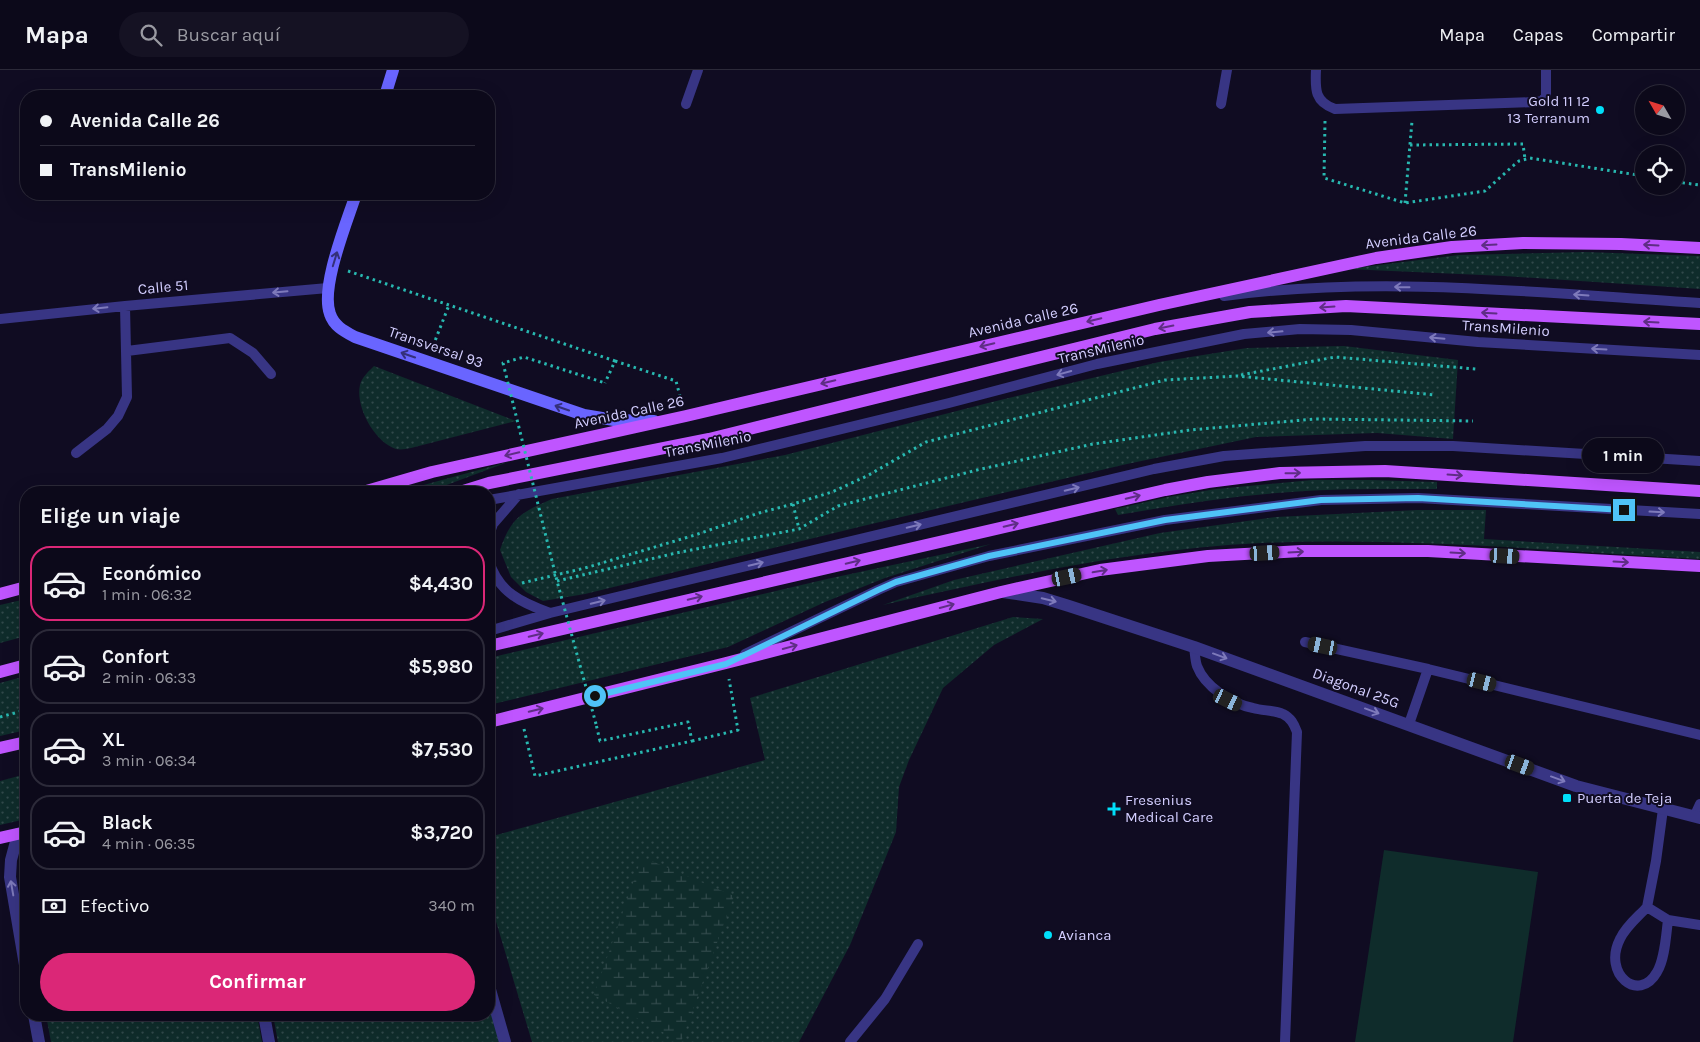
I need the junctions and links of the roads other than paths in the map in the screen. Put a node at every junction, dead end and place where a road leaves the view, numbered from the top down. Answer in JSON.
{"nodes":[{"id":1,"x":393,"y":70,"type":"edge"},
{"id":2,"x":698,"y":70,"type":"edge"},
{"id":3,"x":1227,"y":70,"type":"edge"},
{"id":4,"x":1316,"y":70,"type":"edge"},
{"id":5,"x":1546,"y":70,"type":"edge"},
{"id":6,"x":387,"y":90,"type":"edge"},
{"id":7,"x":686,"y":104,"type":"dead end"},
{"id":8,"x":1221,"y":104,"type":"dead end"},
{"id":9,"x":354,"y":200,"type":"edge"},
{"id":10,"x":1700,"y":248,"type":"edge"},
{"id":11,"x":328,"y":288,"type":"junction"},
{"id":12,"x":1700,"y":303,"type":"edge"},
{"id":13,"x":1159,"y":305,"type":"junction"},
{"id":14,"x":125,"y":306,"type":"junction"},
{"id":15,"x":0,"y":319,"type":"edge"},
{"id":16,"x":1700,"y":324,"type":"edge"},
{"id":17,"x":126,"y":351,"type":"junction"},
{"id":18,"x":1700,"y":354,"type":"edge"},
{"id":19,"x":270,"y":374,"type":"dead end"},
{"id":20,"x":662,"y":421,"type":"junction"},
{"id":21,"x":76,"y":453,"type":"dead end"},
{"id":22,"x":1700,"y":461,"type":"edge"},
{"id":23,"x":384,"y":486,"type":"edge"},
{"id":24,"x":480,"y":486,"type":"edge"},
{"id":25,"x":1700,"y":491,"type":"edge"},
{"id":26,"x":519,"y":494,"type":"junction"},
{"id":27,"x":495,"y":499,"type":"edge"},
{"id":28,"x":1700,"y":514,"type":"edge"},
{"id":29,"x":495,"y":522,"type":"edge"},
{"id":30,"x":1700,"y":566,"type":"edge"},
{"id":31,"x":495,"y":577,"type":"edge"},
{"id":32,"x":20,"y":589,"type":"edge"},
{"id":33,"x":1000,"y":592,"type":"junction"},
{"id":34,"x":0,"y":594,"type":"edge"},
{"id":35,"x":550,"y":613,"type":"junction"},
{"id":36,"x":495,"y":628,"type":"edge"},
{"id":37,"x":1305,"y":642,"type":"dead end"},
{"id":38,"x":495,"y":645,"type":"edge"},
{"id":39,"x":1194,"y":646,"type":"junction"},
{"id":40,"x":726,"y":664,"type":"junction"},
{"id":41,"x":20,"y":667,"type":"edge"},
{"id":42,"x":1428,"y":669,"type":"junction"},
{"id":43,"x":0,"y":672,"type":"edge"},
{"id":44,"x":495,"y":720,"type":"edge"},
{"id":45,"x":1409,"y":724,"type":"junction"},
{"id":46,"x":1700,"y":735,"type":"edge"},
{"id":47,"x":20,"y":743,"type":"edge"},
{"id":48,"x":0,"y":748,"type":"edge"},
{"id":49,"x":1700,"y":804,"type":"edge"},
{"id":50,"x":1663,"y":809,"type":"junction"},
{"id":51,"x":1697,"y":818,"type":"edge"},
{"id":52,"x":20,"y":833,"type":"edge"},
{"id":53,"x":0,"y":838,"type":"edge"},
{"id":54,"x":20,"y":838,"type":"edge"},
{"id":55,"x":1647,"y":907,"type":"junction"},
{"id":56,"x":1668,"y":920,"type":"junction"},
{"id":57,"x":1700,"y":925,"type":"edge"},
{"id":58,"x":20,"y":935,"type":"edge"},
{"id":59,"x":918,"y":944,"type":"dead end"},
{"id":60,"x":495,"y":1006,"type":"edge"},
{"id":61,"x":35,"y":1021,"type":"edge"},
{"id":62,"x":265,"y":1021,"type":"edge"},
{"id":63,"x":39,"y":1042,"type":"edge"},
{"id":64,"x":269,"y":1042,"type":"edge"},
{"id":65,"x":506,"y":1042,"type":"edge"},
{"id":66,"x":850,"y":1042,"type":"edge"},
{"id":67,"x":1285,"y":1042,"type":"edge"}],
"edges":[{"from":1,"to":6,"type":"main road"},
{"from":2,"to":7,"type":"lane"},
{"from":3,"to":8,"type":"lane"},
{"from":4,"to":5,"type":"lane"},
{"from":11,"to":9,"type":"main road","name":"Transversal 93","one_way":true},
{"from":10,"to":13,"type":"main road","name":"Avenida Calle 26","one_way":true},
{"from":11,"to":14,"type":"lane","name":"Calle 51","one_way":true},
{"from":20,"to":11,"type":"main road","name":"Transversal 93","one_way":true},
{"from":12,"to":13,"type":"lane","one_way":true},
{"from":13,"to":20,"type":"main road","name":"Avenida Calle 26","one_way":true},
{"from":14,"to":15,"type":"lane","name":"Calle 51","one_way":true},
{"from":14,"to":17,"type":"lane"},
{"from":16,"to":24,"type":"main road","one_way":true},
{"from":17,"to":19,"type":"lane"},
{"from":17,"to":21,"type":"lane"},
{"from":18,"to":26,"type":"lane","name":"TransMilenio","one_way":true},
{"from":20,"to":23,"type":"main road","name":"Avenida Calle 26","one_way":true},
{"from":35,"to":22,"type":"lane","one_way":true},
{"from":38,"to":25,"type":"main road","one_way":true},
{"from":26,"to":27,"type":"lane","name":"TransMilenio"},
{"from":26,"to":29,"type":"lane"},
{"from":40,"to":28,"type":"lane","one_way":true},
{"from":33,"to":30,"type":"main road","one_way":true},
{"from":31,"to":35,"type":"lane"},
{"from":32,"to":34,"type":"main road"},
{"from":33,"to":39,"type":"street","name":"Diagonal 25G","one_way":true},
{"from":40,"to":33,"type":"main road","one_way":true},
{"from":35,"to":36,"type":"lane"},
{"from":37,"to":42,"type":"lane"},
{"from":39,"to":45,"type":"street","name":"Diagonal 25G","one_way":true},
{"from":39,"to":67,"type":"lane"},
{"from":44,"to":40,"type":"main road","one_way":true},
{"from":41,"to":43,"type":"main road"},
{"from":42,"to":45,"type":"lane"},
{"from":42,"to":46,"type":"lane"},
{"from":45,"to":50,"type":"street","name":"Diagonal 25G","one_way":true},
{"from":47,"to":48,"type":"main road"},
{"from":49,"to":51,"type":"lane"},
{"from":50,"to":51,"type":"street","name":"Diagonal 25G"},
{"from":50,"to":55,"type":"lane"},
{"from":52,"to":53,"type":"main road"},
{"from":58,"to":54,"type":"street","one_way":true},
{"from":55,"to":56,"type":"lane"},
{"from":55,"to":56,"type":"lane"},
{"from":56,"to":57,"type":"lane"},
{"from":59,"to":66,"type":"lane"},
{"from":60,"to":65,"type":"street"},
{"from":61,"to":63,"type":"street"},
{"from":62,"to":64,"type":"street"}]}
